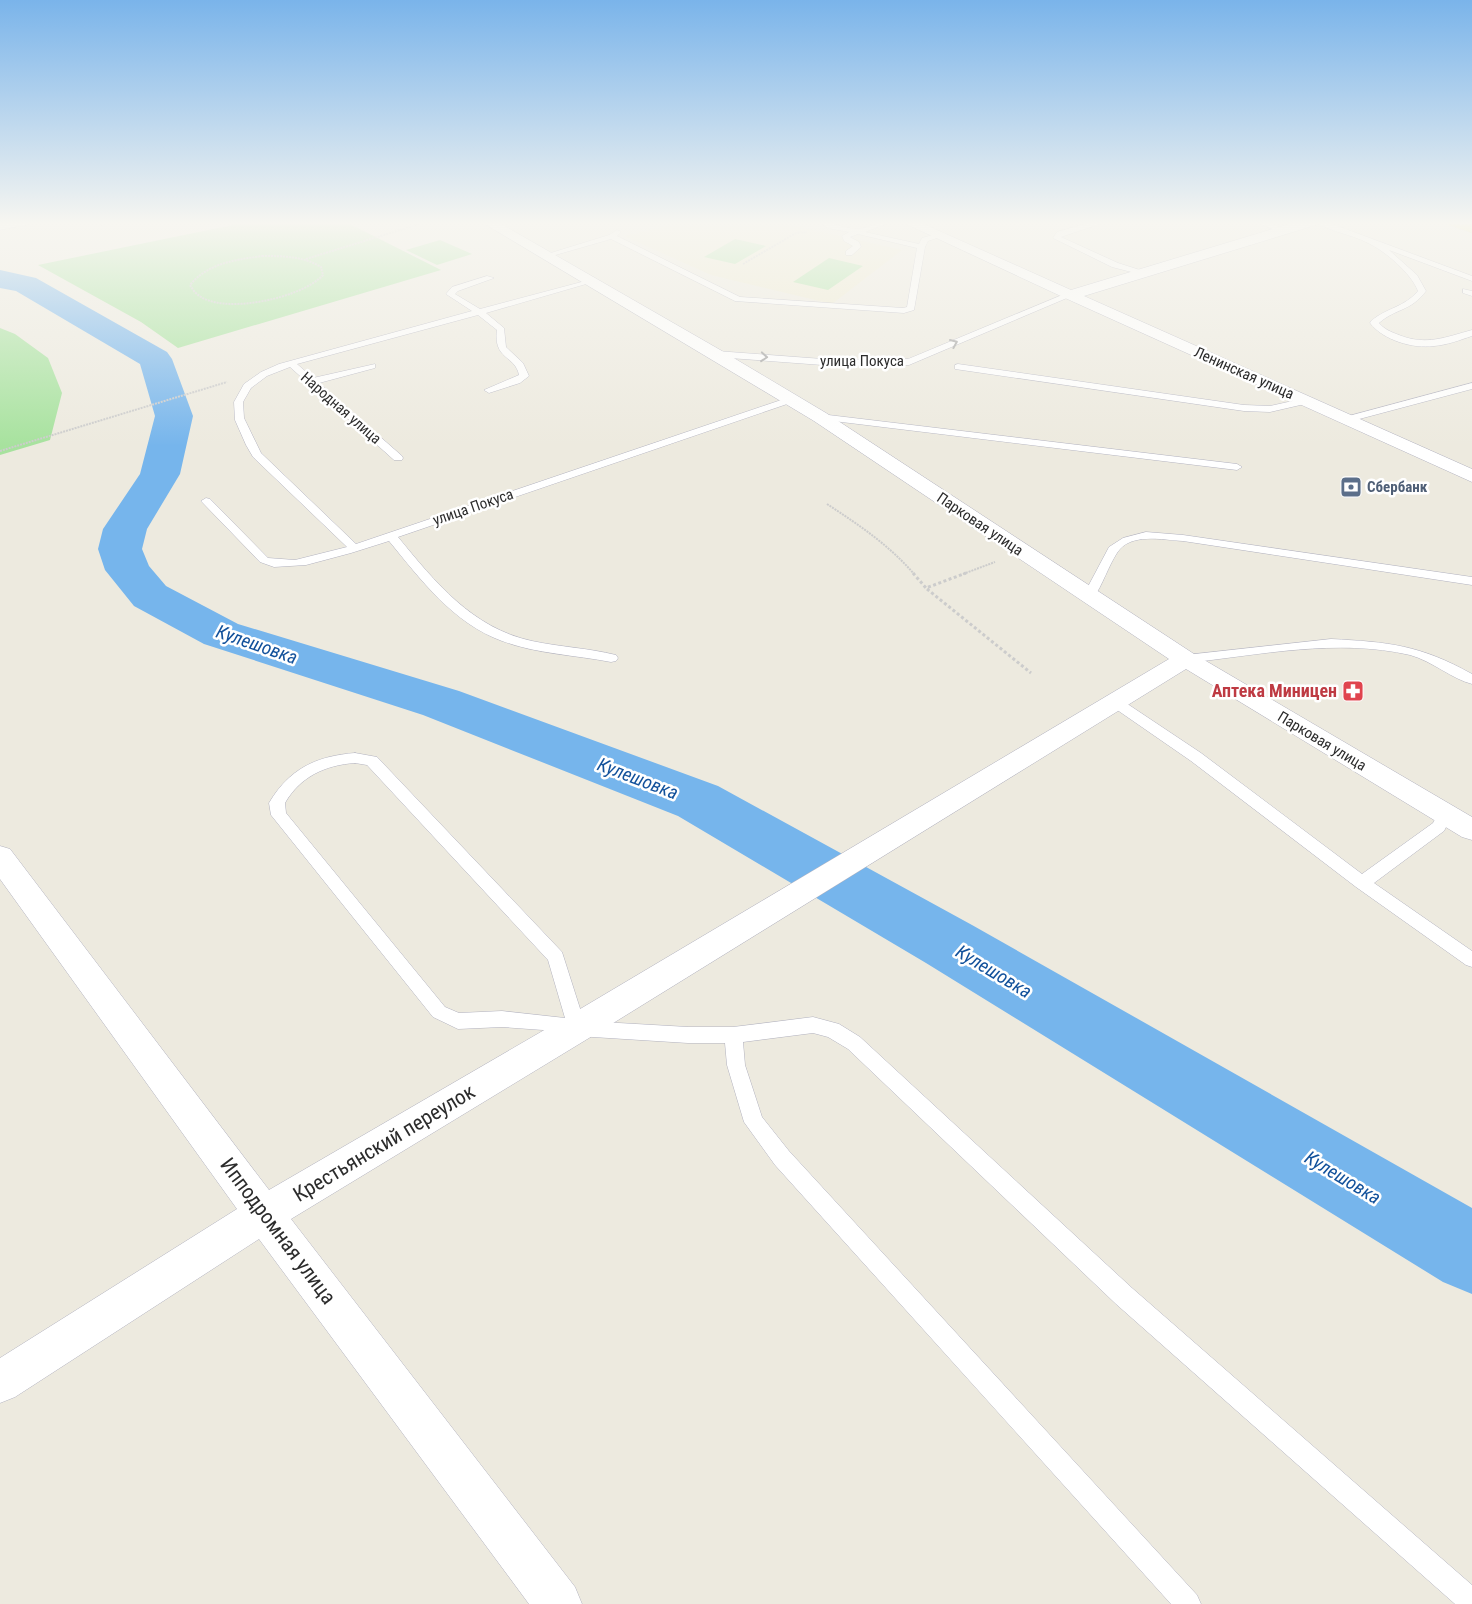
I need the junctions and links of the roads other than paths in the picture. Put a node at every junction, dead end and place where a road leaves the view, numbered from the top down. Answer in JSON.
{"nodes":[{"id":1,"x":453,"y":296,"type":"edge"},
{"id":2,"x":538,"y":296,"type":"edge"},
{"id":3,"x":613,"y":296,"type":"edge"},
{"id":4,"x":732,"y":296,"type":"edge"},
{"id":5,"x":912,"y":296,"type":"edge"},
{"id":6,"x":1068,"y":296,"type":"edge"},
{"id":7,"x":1072,"y":296,"type":"edge"},
{"id":8,"x":1418,"y":296,"type":"edge"},
{"id":9,"x":479,"y":312,"type":"junction"},
{"id":10,"x":1472,"y":333,"type":"edge"},
{"id":11,"x":716,"y":354,"type":"junction"},
{"id":12,"x":291,"y":363,"type":"junction"},
{"id":13,"x":372,"y":366,"type":"dead end"},
{"id":14,"x":958,"y":367,"type":"dead end"},
{"id":15,"x":310,"y":381,"type":"junction"},
{"id":16,"x":1472,"y":386,"type":"edge"},
{"id":17,"x":489,"y":390,"type":"dead end"},
{"id":18,"x":790,"y":400,"type":"junction"},
{"id":19,"x":1306,"y":400,"type":"junction"},
{"id":20,"x":820,"y":417,"type":"junction"},
{"id":21,"x":1348,"y":419,"type":"junction"},
{"id":22,"x":398,"y":458,"type":"dead end"},
{"id":23,"x":1238,"y":467,"type":"dead end"},
{"id":24,"x":1472,"y":476,"type":"edge"},
{"id":25,"x":206,"y":502,"type":"dead end"},
{"id":26,"x":390,"y":536,"type":"junction"},
{"id":27,"x":354,"y":548,"type":"junction"},
{"id":28,"x":1472,"y":581,"type":"edge"},
{"id":29,"x":1089,"y":596,"type":"junction"},
{"id":30,"x":611,"y":658,"type":"dead end"},
{"id":31,"x":1186,"y":659,"type":"junction"},
{"id":32,"x":1472,"y":680,"type":"edge"},
{"id":33,"x":1115,"y":702,"type":"junction"},
{"id":34,"x":1445,"y":814,"type":"junction"},
{"id":35,"x":1472,"y":830,"type":"edge"},
{"id":36,"x":0,"y":857,"type":"edge"},
{"id":37,"x":1362,"y":883,"type":"junction"},
{"id":38,"x":1472,"y":960,"type":"edge"},
{"id":39,"x":577,"y":1028,"type":"junction"},
{"id":40,"x":733,"y":1035,"type":"junction"},
{"id":41,"x":264,"y":1214,"type":"junction"},
{"id":42,"x":0,"y":1382,"type":"edge"},
{"id":43,"x":1472,"y":1602,"type":"edge"},
{"id":44,"x":558,"y":1604,"type":"edge"},
{"id":45,"x":1188,"y":1604,"type":"edge"}],
"edges":[{"from":1,"to":9,"type":"lane"},
{"from":2,"to":9,"type":"lane","name":"Народная улица"},
{"from":3,"to":11,"type":"street","name":"Парковая улица"},
{"from":4,"to":5,"type":"lane"},
{"from":11,"to":6,"type":"lane","name":"улица Покуса","one_way":true},
{"from":7,"to":19,"type":"street","name":"Ленинская улица"},
{"from":8,"to":10,"type":"lane"},
{"from":9,"to":12,"type":"lane","name":"Народная улица"},
{"from":9,"to":17,"type":"lane"},
{"from":11,"to":18,"type":"street","name":"Парковая улица"},
{"from":12,"to":15,"type":"lane","name":"Народная улица"},
{"from":12,"to":27,"type":"lane"},
{"from":13,"to":15,"type":"lane"},
{"from":14,"to":19,"type":"lane"},
{"from":15,"to":22,"type":"lane","name":"Народная улица"},
{"from":16,"to":21,"type":"lane"},
{"from":18,"to":20,"type":"street","name":"Парковая улица"},
{"from":18,"to":26,"type":"lane","name":"улица Покуса"},
{"from":19,"to":21,"type":"street","name":"Ленинская улица"},
{"from":20,"to":23,"type":"lane"},
{"from":20,"to":29,"type":"street","name":"Парковая улица"},
{"from":21,"to":24,"type":"street","name":"Ленинская улица"},
{"from":25,"to":27,"type":"lane","name":"улица Покуса"},
{"from":26,"to":27,"type":"lane","name":"улица Покуса"},
{"from":26,"to":30,"type":"lane"},
{"from":28,"to":29,"type":"lane"},
{"from":29,"to":31,"type":"street","name":"Парковая улица"},
{"from":31,"to":32,"type":"lane"},
{"from":31,"to":33,"type":"street","name":"Крестьянский переулок"},
{"from":31,"to":34,"type":"street","name":"Парковая улица"},
{"from":33,"to":37,"type":"lane"},
{"from":33,"to":39,"type":"street","name":"Крестьянский переулок"},
{"from":34,"to":35,"type":"street","name":"Парковая улица"},
{"from":34,"to":37,"type":"lane"},
{"from":36,"to":41,"type":"street","name":"Ипподромная улица"},
{"from":37,"to":38,"type":"lane"},
{"from":39,"to":39,"type":"lane"},
{"from":39,"to":40,"type":"lane"},
{"from":39,"to":41,"type":"street","name":"Крестьянский переулок"},
{"from":40,"to":43,"type":"lane"},
{"from":40,"to":45,"type":"lane"},
{"from":41,"to":42,"type":"street","name":"Крестьянский переулок"},
{"from":41,"to":44,"type":"street","name":"Ипподромная улица"}]}
